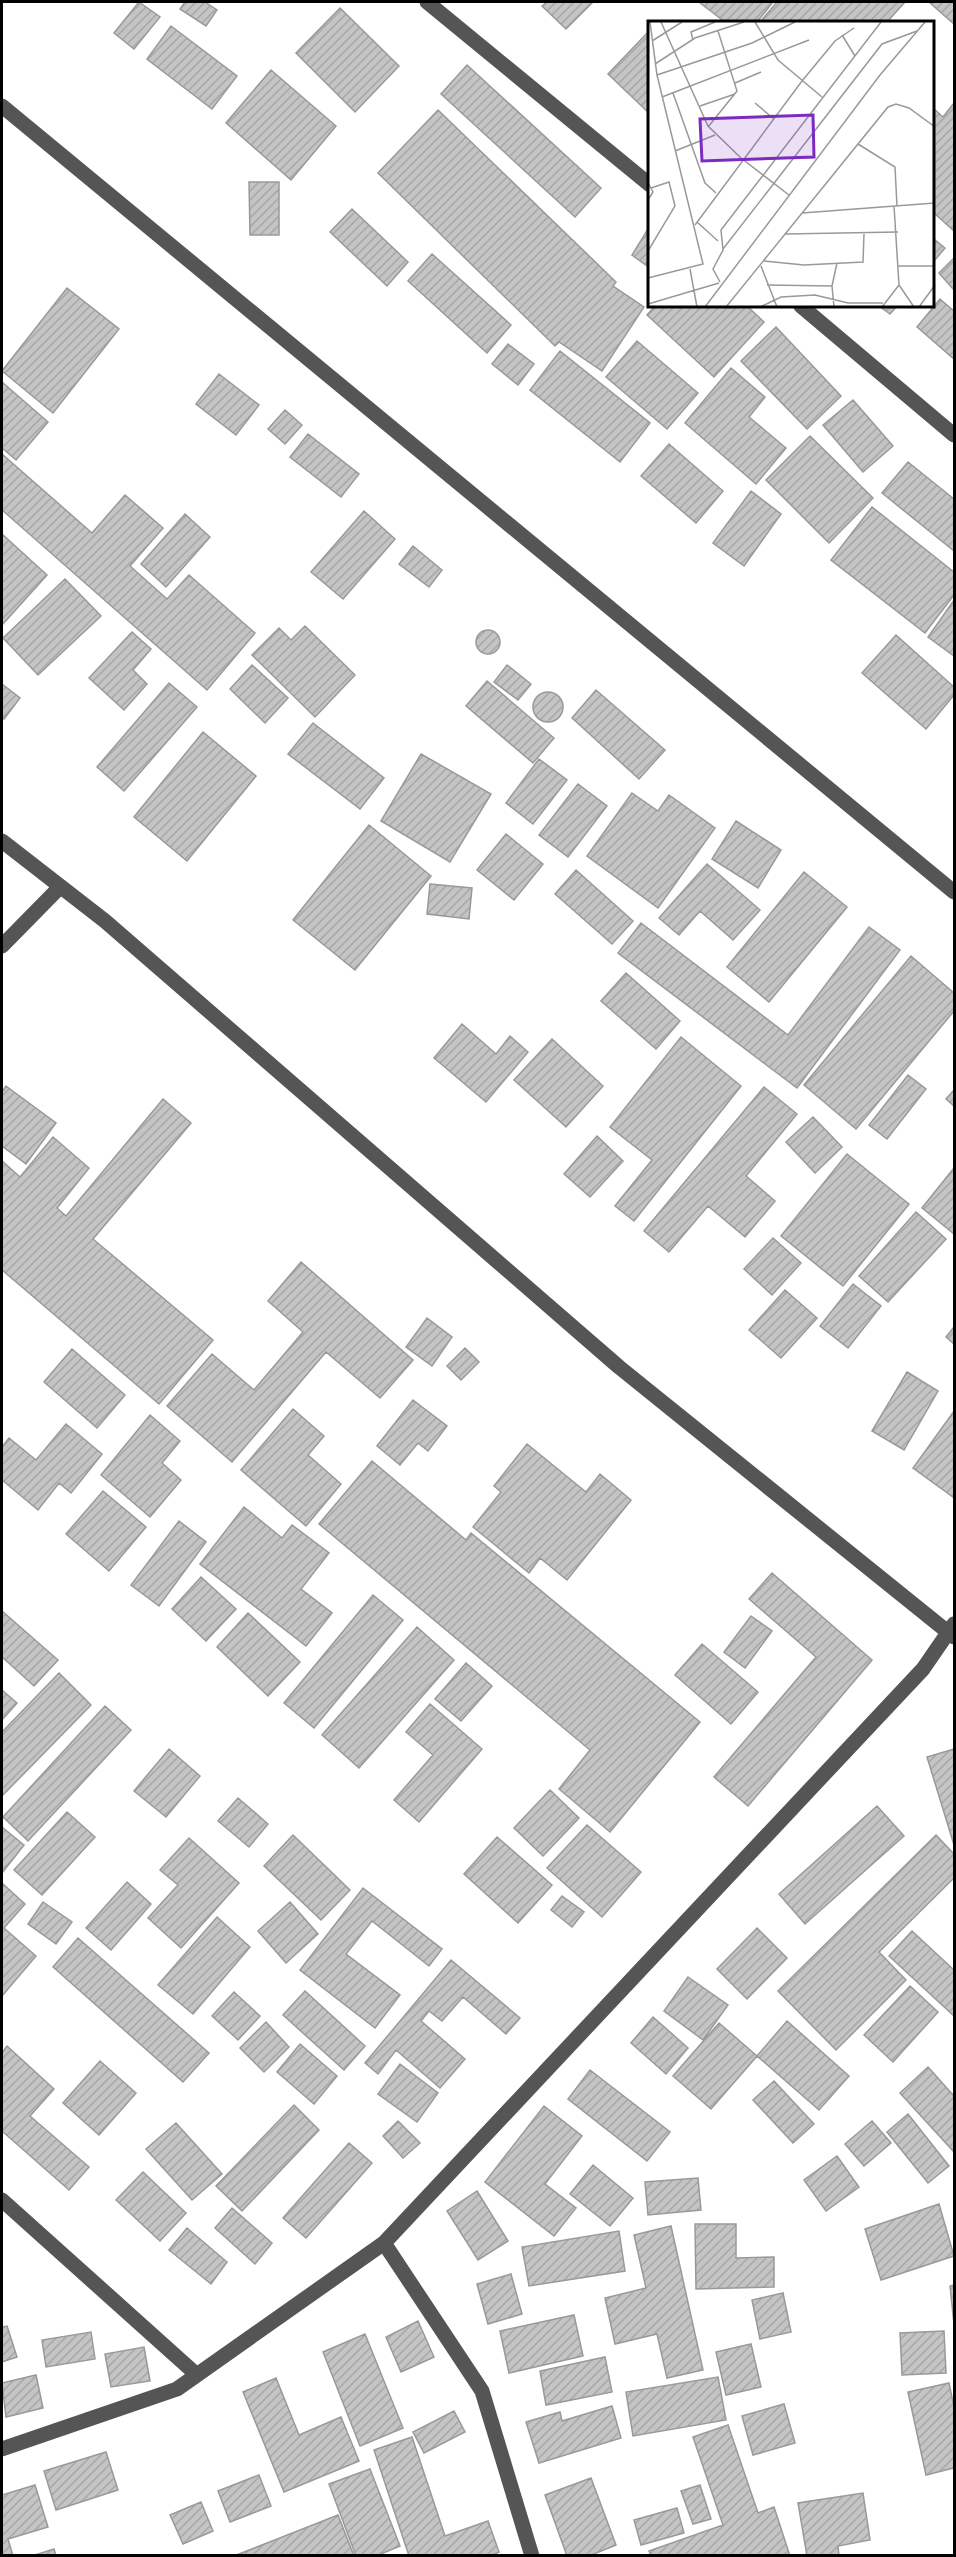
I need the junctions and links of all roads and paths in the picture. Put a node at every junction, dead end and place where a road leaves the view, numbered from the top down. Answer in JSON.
{"nodes":[{"id":1,"x":427,"y":2,"type":"edge"},
{"id":2,"x":2,"y":106,"type":"edge"},
{"id":3,"x":648,"y":183,"type":"edge"},
{"id":4,"x":803,"y":308,"type":"edge"},
{"id":5,"x":954,"y":435,"type":"edge"},
{"id":6,"x":2,"y":842,"type":"edge"},
{"id":7,"x":60,"y":888,"type":"junction"},
{"id":8,"x":954,"y":892,"type":"edge"},
{"id":9,"x":2,"y":946,"type":"edge"},
{"id":10,"x":952,"y":1631,"type":"edge"},
{"id":11,"x":2,"y":2200,"type":"edge"},
{"id":12,"x":384,"y":2243,"type":"junction"},
{"id":13,"x":197,"y":2375,"type":"junction"},
{"id":14,"x":2,"y":2449,"type":"edge"},
{"id":15,"x":532,"y":2556,"type":"edge"}],
"edges":[{"from":1,"to":3,"type":"street"},
{"from":2,"to":8,"type":"street"},
{"from":4,"to":5,"type":"street"},
{"from":6,"to":7,"type":"street"},
{"from":7,"to":9,"type":"street"},
{"from":7,"to":10,"type":"street"},
{"from":10,"to":12,"type":"street"},
{"from":11,"to":13,"type":"street"},
{"from":12,"to":13,"type":"street"},
{"from":12,"to":15,"type":"street"},
{"from":13,"to":14,"type":"street"}]}
